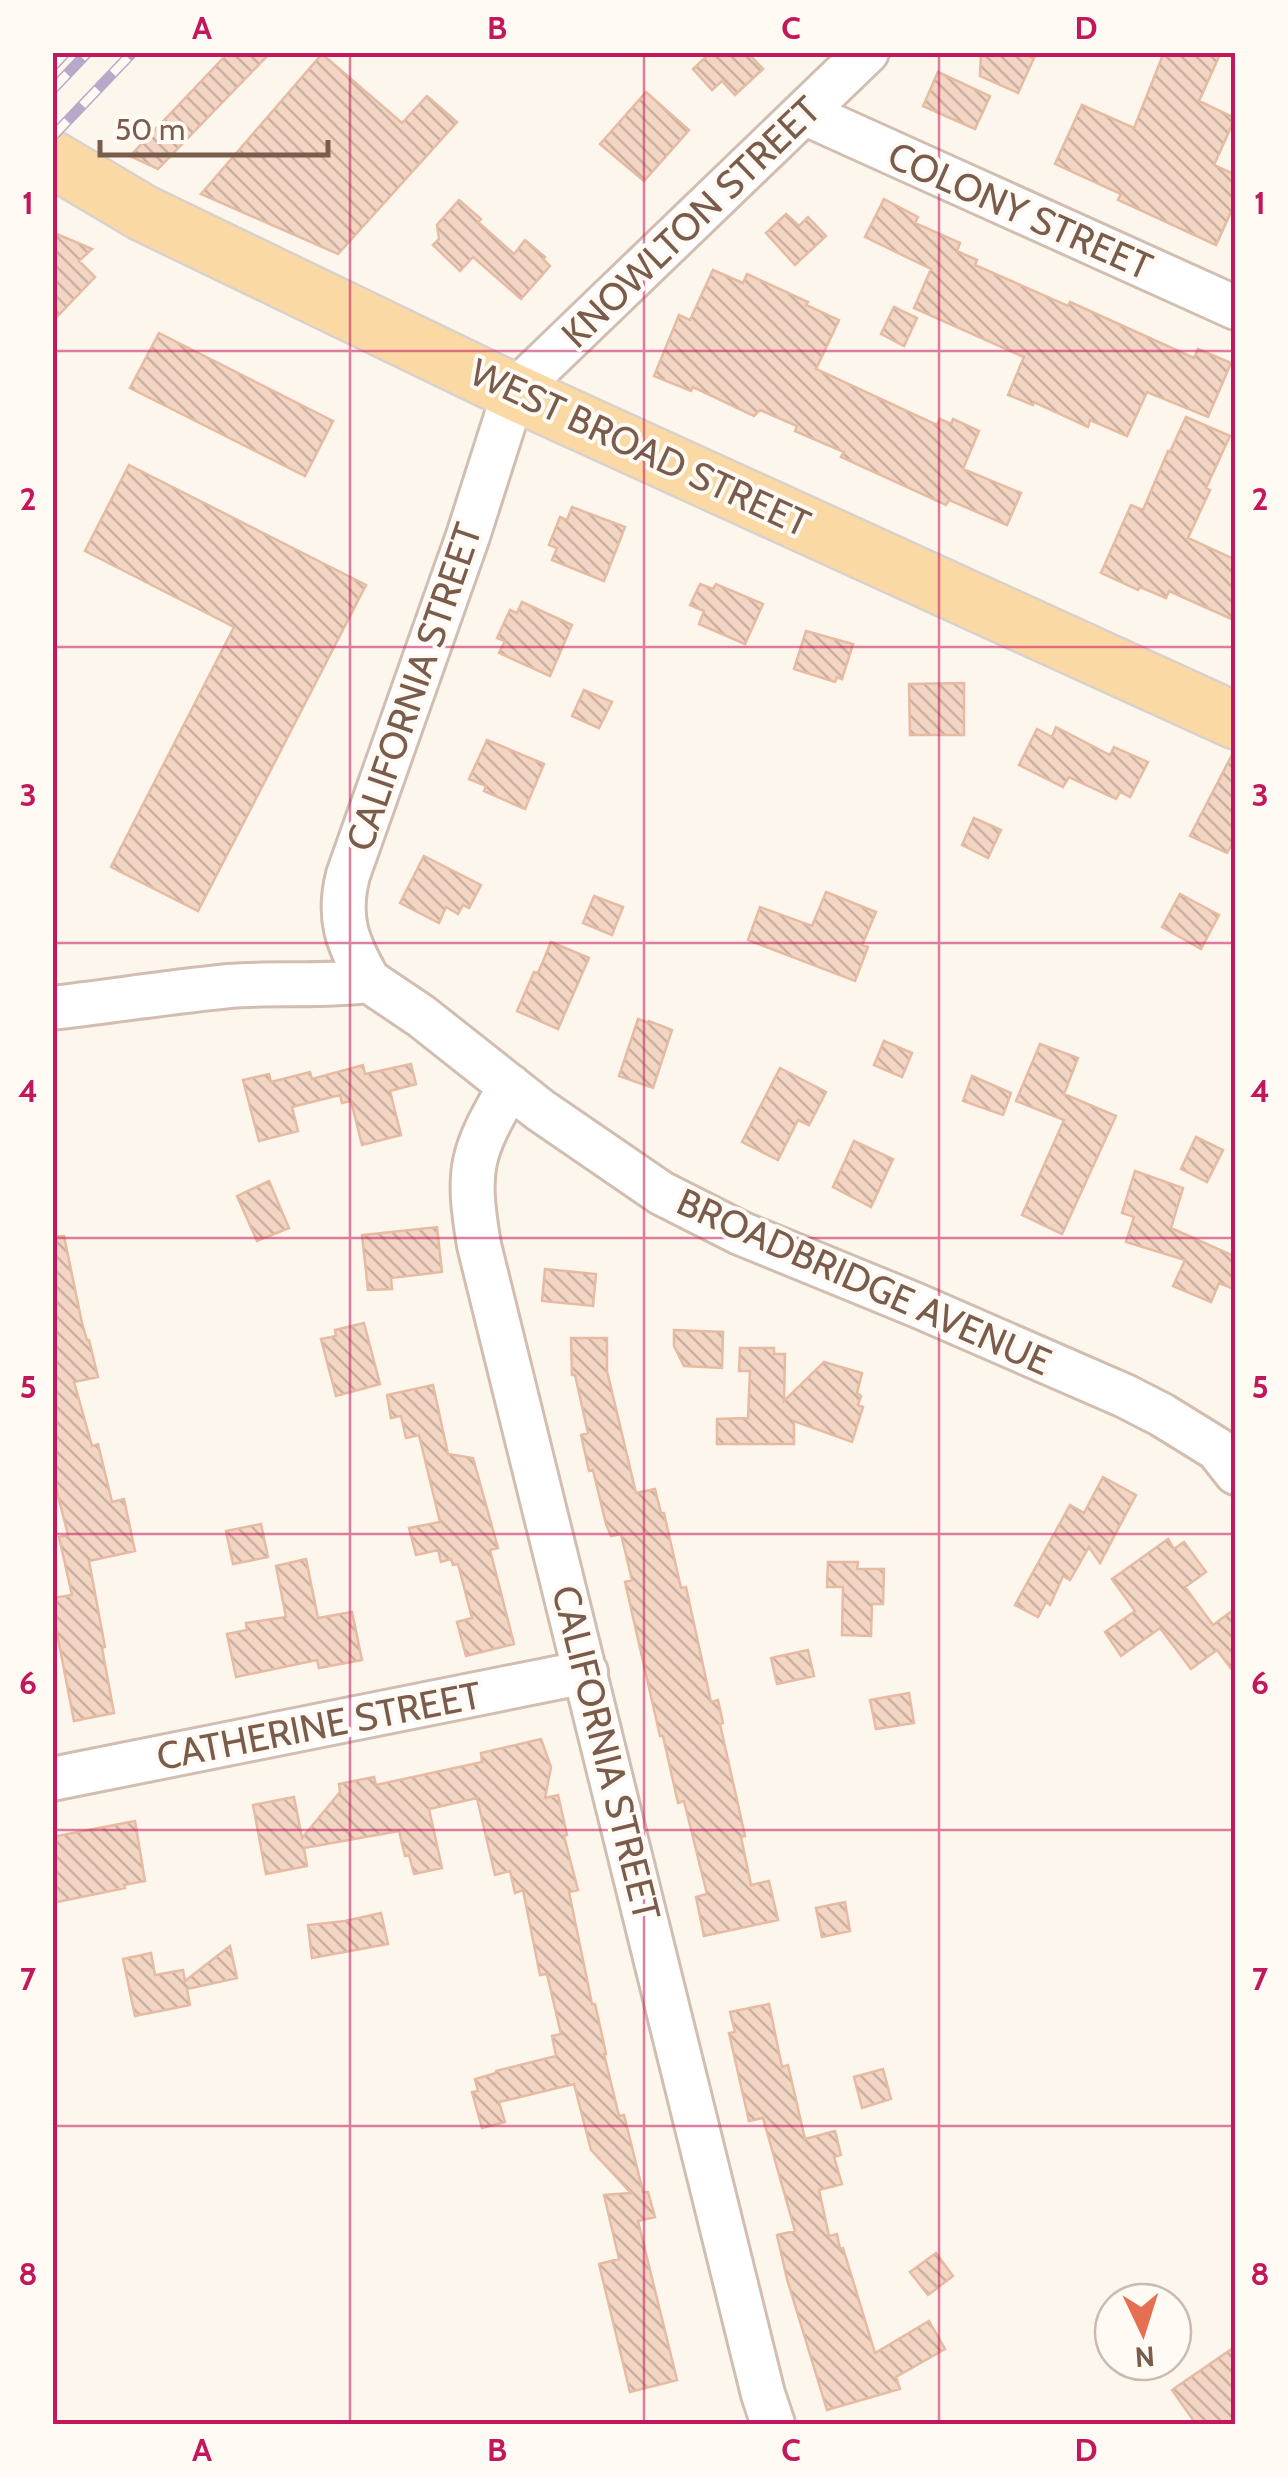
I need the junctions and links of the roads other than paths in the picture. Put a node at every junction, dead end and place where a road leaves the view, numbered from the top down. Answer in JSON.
{"nodes":[{"id":1,"x":867,"y":52,"type":"edge"},
{"id":2,"x":804,"y":113,"type":"junction"},
{"id":3,"x":52,"y":159,"type":"edge"},
{"id":4,"x":1236,"y":308,"type":"edge"},
{"id":5,"x":514,"y":392,"type":"junction"},
{"id":6,"x":1236,"y":720,"type":"edge"},
{"id":7,"x":368,"y":980,"type":"junction"},
{"id":8,"x":52,"y":1008,"type":"edge"},
{"id":9,"x":510,"y":1086,"type":"junction"},
{"id":10,"x":1229,"y":1455,"type":"edge"},
{"id":11,"x":586,"y":1672,"type":"junction"},
{"id":12,"x":52,"y":1779,"type":"edge"},
{"id":13,"x":774,"y":2424,"type":"edge"}],
"edges":[{"from":1,"to":2,"type":"street","name":"KNOWLTON STREET"},
{"from":2,"to":4,"type":"street","name":"COLONY STREET"},
{"from":2,"to":5,"type":"street","name":"KNOWLTON STREET"},
{"from":3,"to":5,"type":"main road","name":"WEST BROAD STREET"},
{"from":5,"to":6,"type":"main road","name":"WEST BROAD STREET"},
{"from":5,"to":7,"type":"street","name":"CALIFORNIA STREET"},
{"from":7,"to":8,"type":"street"},
{"from":7,"to":9,"type":"street","name":"BROADBRIDGE AVENUE"},
{"from":9,"to":10,"type":"street","name":"BROADBRIDGE AVENUE"},
{"from":9,"to":11,"type":"street","name":"CALIFORNIA STREET"},
{"from":11,"to":12,"type":"street","name":"CATHERINE STREET"},
{"from":11,"to":13,"type":"street","name":"CALIFORNIA STREET"}]}
